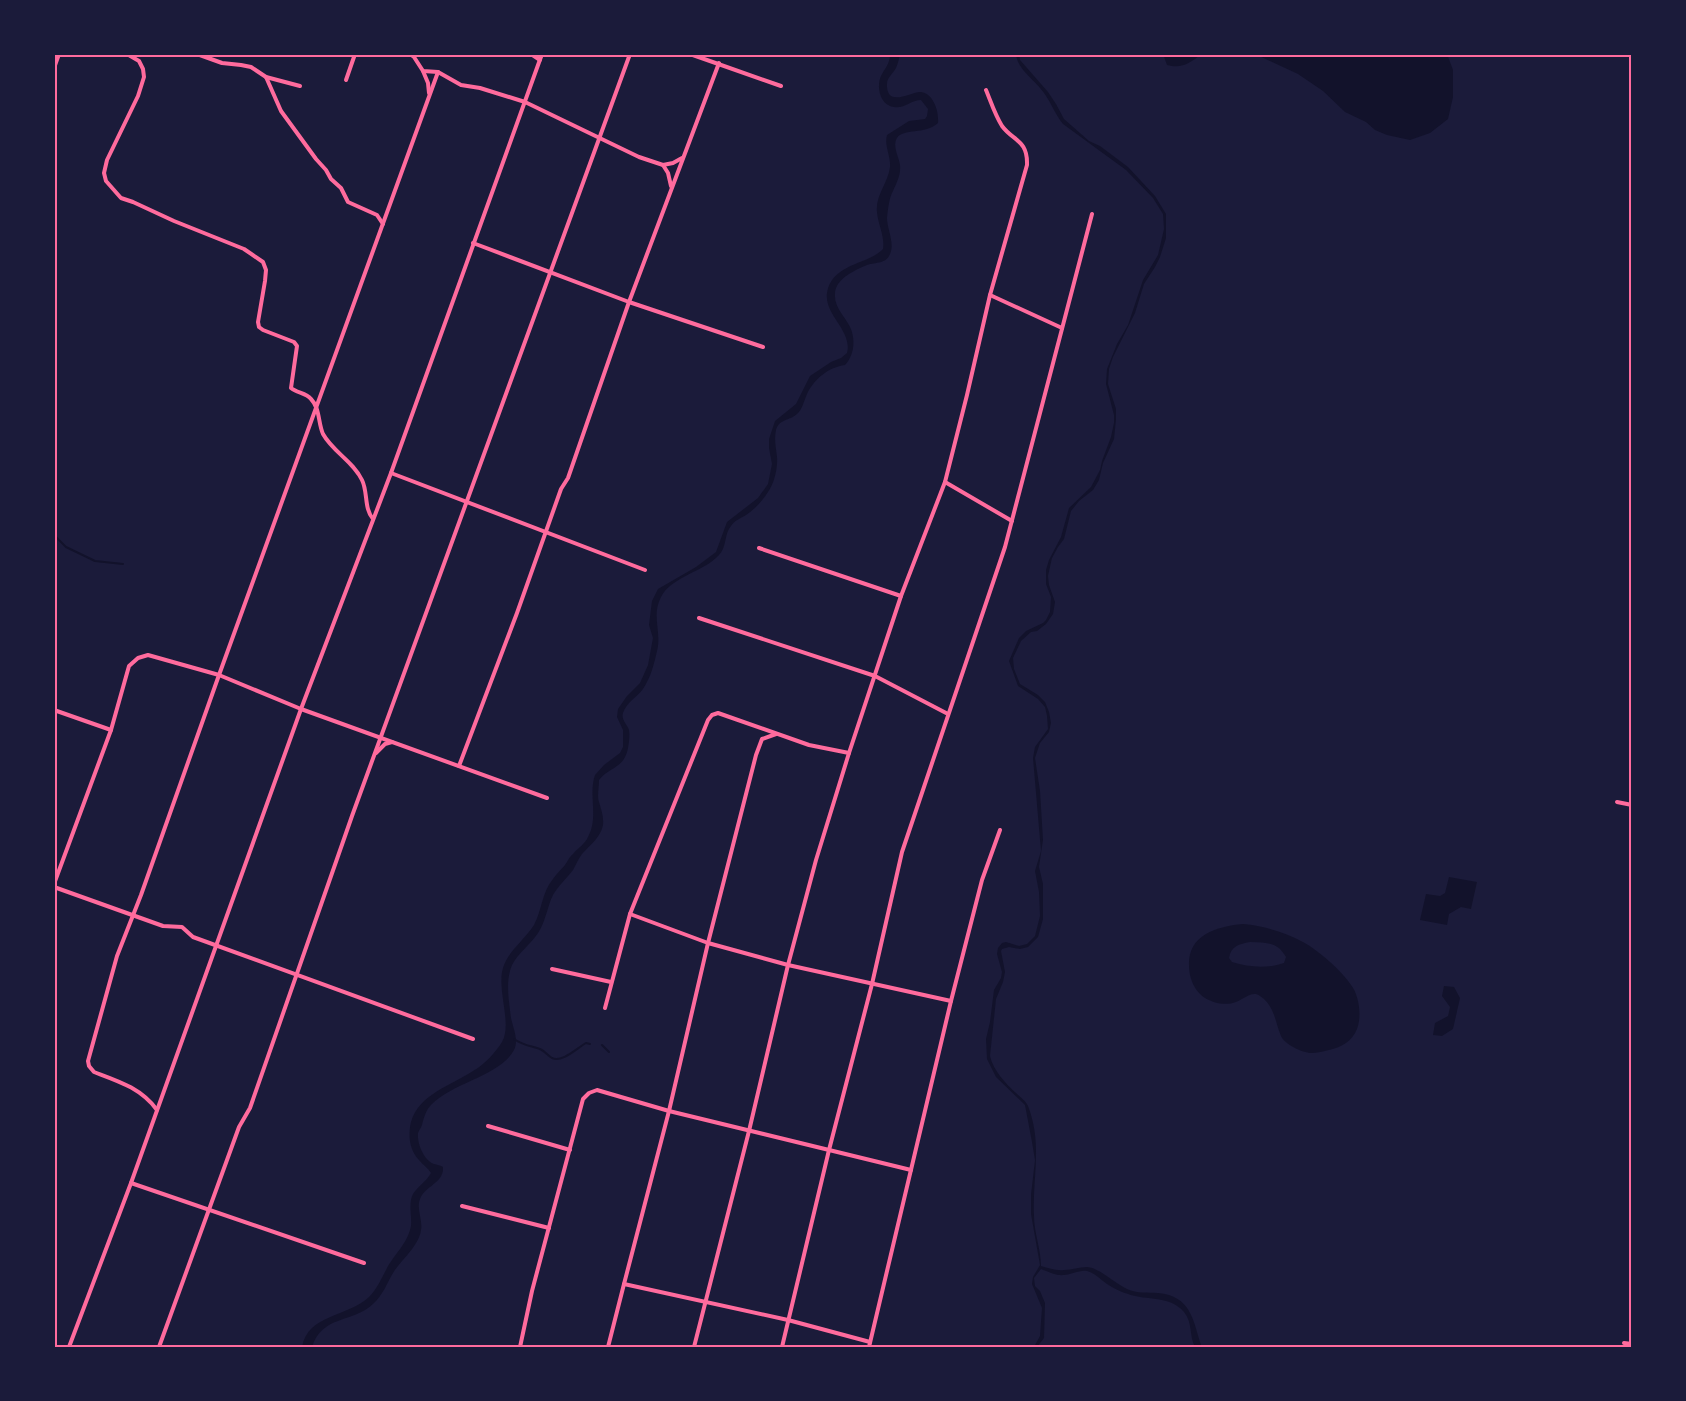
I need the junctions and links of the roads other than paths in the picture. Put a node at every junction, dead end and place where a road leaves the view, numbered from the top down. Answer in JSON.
{"nodes":[{"id":1,"x":59,"y":54,"type":"edge"},
{"id":2,"x":127,"y":54,"type":"edge"},
{"id":3,"x":197,"y":54,"type":"edge"},
{"id":4,"x":355,"y":54,"type":"edge"},
{"id":5,"x":410,"y":54,"type":"edge"},
{"id":6,"x":531,"y":54,"type":"edge"},
{"id":7,"x":542,"y":54,"type":"edge"},
{"id":8,"x":630,"y":54,"type":"edge"},
{"id":9,"x":690,"y":54,"type":"edge"},
{"id":10,"x":540,"y":60,"type":"junction"},
{"id":11,"x":718,"y":63,"type":"junction"},
{"id":12,"x":54,"y":68,"type":"edge"},
{"id":13,"x":423,"y":71,"type":"junction"},
{"id":14,"x":438,"y":72,"type":"junction"},
{"id":15,"x":266,"y":77,"type":"junction"},
{"id":16,"x":346,"y":80,"type":"dead end"},
{"id":17,"x":300,"y":86,"type":"dead end"},
{"id":18,"x":781,"y":86,"type":"dead end"},
{"id":19,"x":986,"y":90,"type":"dead end"},
{"id":20,"x":430,"y":96,"type":"junction"},
{"id":21,"x":525,"y":102,"type":"junction"},
{"id":22,"x":599,"y":139,"type":"junction"},
{"id":23,"x":682,"y":158,"type":"junction"},
{"id":24,"x":663,"y":165,"type":"junction"},
{"id":25,"x":672,"y":188,"type":"junction"},
{"id":26,"x":1092,"y":214,"type":"dead end"},
{"id":27,"x":383,"y":225,"type":"junction"},
{"id":28,"x":473,"y":243,"type":"junction"},
{"id":29,"x":550,"y":273,"type":"junction"},
{"id":30,"x":990,"y":295,"type":"junction"},
{"id":31,"x":629,"y":302,"type":"junction"},
{"id":32,"x":1062,"y":328,"type":"junction"},
{"id":33,"x":763,"y":346,"type":"dead end"},
{"id":34,"x":316,"y":406,"type":"junction"},
{"id":35,"x":391,"y":473,"type":"junction"},
{"id":36,"x":945,"y":482,"type":"junction"},
{"id":37,"x":467,"y":503,"type":"junction"},
{"id":38,"x":373,"y":519,"type":"junction"},
{"id":39,"x":1012,"y":521,"type":"junction"},
{"id":40,"x":546,"y":533,"type":"junction"},
{"id":41,"x":759,"y":548,"type":"dead end"},
{"id":42,"x":645,"y":570,"type":"dead end"},
{"id":43,"x":901,"y":596,"type":"junction"},
{"id":44,"x":699,"y":618,"type":"dead end"},
{"id":45,"x":219,"y":675,"type":"junction"},
{"id":46,"x":875,"y":676,"type":"junction"},
{"id":47,"x":301,"y":709,"type":"junction"},
{"id":48,"x":54,"y":710,"type":"edge"},
{"id":49,"x":948,"y":714,"type":"junction"},
{"id":50,"x":111,"y":730,"type":"junction"},
{"id":51,"x":776,"y":734,"type":"junction"},
{"id":52,"x":380,"y":738,"type":"junction"},
{"id":53,"x":392,"y":742,"type":"junction"},
{"id":54,"x":849,"y":753,"type":"junction"},
{"id":55,"x":374,"y":756,"type":"junction"},
{"id":56,"x":459,"y":766,"type":"junction"},
{"id":57,"x":547,"y":798,"type":"dead end"},
{"id":58,"x":1617,"y":802,"type":"dead end"},
{"id":59,"x":1632,"y":805,"type":"edge"},
{"id":60,"x":1000,"y":830,"type":"dead end"},
{"id":61,"x":54,"y":886,"type":"edge"},
{"id":62,"x":630,"y":914,"type":"junction"},
{"id":63,"x":133,"y":916,"type":"junction"},
{"id":64,"x":708,"y":943,"type":"junction"},
{"id":65,"x":217,"y":945,"type":"junction"},
{"id":66,"x":788,"y":965,"type":"junction"},
{"id":67,"x":552,"y":969,"type":"dead end"},
{"id":68,"x":296,"y":975,"type":"junction"},
{"id":69,"x":1632,"y":975,"type":"edge"},
{"id":70,"x":611,"y":982,"type":"junction"},
{"id":71,"x":1631,"y":982,"type":"edge"},
{"id":72,"x":872,"y":984,"type":"junction"},
{"id":73,"x":951,"y":1001,"type":"junction"},
{"id":74,"x":605,"y":1008,"type":"dead end"},
{"id":75,"x":472,"y":1039,"type":"dead end"},
{"id":76,"x":157,"y":1111,"type":"junction"},
{"id":77,"x":669,"y":1111,"type":"junction"},
{"id":78,"x":488,"y":1126,"type":"dead end"},
{"id":79,"x":749,"y":1131,"type":"junction"},
{"id":80,"x":570,"y":1150,"type":"junction"},
{"id":81,"x":829,"y":1150,"type":"junction"},
{"id":82,"x":911,"y":1170,"type":"junction"},
{"id":83,"x":131,"y":1183,"type":"junction"},
{"id":84,"x":462,"y":1206,"type":"dead end"},
{"id":85,"x":210,"y":1210,"type":"junction"},
{"id":86,"x":549,"y":1228,"type":"junction"},
{"id":87,"x":364,"y":1263,"type":"dead end"},
{"id":88,"x":624,"y":1284,"type":"junction"},
{"id":89,"x":705,"y":1302,"type":"junction"},
{"id":90,"x":788,"y":1320,"type":"junction"},
{"id":91,"x":1624,"y":1343,"type":"dead end"},
{"id":92,"x":1632,"y":1344,"type":"edge"},
{"id":93,"x":869,"y":1345,"type":"edge"},
{"id":94,"x":69,"y":1347,"type":"edge"},
{"id":95,"x":159,"y":1347,"type":"edge"},
{"id":96,"x":520,"y":1347,"type":"edge"},
{"id":97,"x":608,"y":1347,"type":"edge"},
{"id":98,"x":694,"y":1347,"type":"edge"},
{"id":99,"x":782,"y":1347,"type":"edge"}],
"edges":[{"from":1,"to":12,"type":"street"},
{"from":2,"to":34,"type":"street"},
{"from":3,"to":15,"type":"street"},
{"from":4,"to":16,"type":"street"},
{"from":5,"to":13,"type":"street"},
{"from":6,"to":10,"type":"street"},
{"from":7,"to":10,"type":"street"},
{"from":8,"to":22,"type":"street"},
{"from":9,"to":11,"type":"street"},
{"from":10,"to":21,"type":"street"},
{"from":11,"to":18,"type":"street"},
{"from":11,"to":23,"type":"street"},
{"from":13,"to":14,"type":"street"},
{"from":13,"to":20,"type":"street"},
{"from":14,"to":20,"type":"street"},
{"from":14,"to":21,"type":"street"},
{"from":15,"to":17,"type":"street"},
{"from":15,"to":27,"type":"street"},
{"from":19,"to":30,"type":"street"},
{"from":20,"to":27,"type":"street"},
{"from":21,"to":22,"type":"street"},
{"from":21,"to":28,"type":"street"},
{"from":22,"to":24,"type":"street"},
{"from":22,"to":29,"type":"street"},
{"from":23,"to":24,"type":"street"},
{"from":23,"to":25,"type":"street"},
{"from":24,"to":25,"type":"street"},
{"from":25,"to":31,"type":"street"},
{"from":26,"to":32,"type":"street"},
{"from":27,"to":34,"type":"street"},
{"from":28,"to":29,"type":"street"},
{"from":28,"to":35,"type":"street"},
{"from":29,"to":31,"type":"street"},
{"from":29,"to":37,"type":"street"},
{"from":30,"to":32,"type":"street"},
{"from":30,"to":36,"type":"street"},
{"from":31,"to":33,"type":"street"},
{"from":31,"to":40,"type":"street"},
{"from":32,"to":39,"type":"street"},
{"from":34,"to":38,"type":"street"},
{"from":34,"to":45,"type":"street"},
{"from":35,"to":37,"type":"street"},
{"from":35,"to":38,"type":"street"},
{"from":36,"to":39,"type":"street"},
{"from":36,"to":43,"type":"street"},
{"from":37,"to":40,"type":"street"},
{"from":37,"to":52,"type":"street"},
{"from":38,"to":47,"type":"street"},
{"from":39,"to":49,"type":"street"},
{"from":40,"to":42,"type":"street"},
{"from":40,"to":56,"type":"street"},
{"from":41,"to":43,"type":"street"},
{"from":43,"to":46,"type":"street"},
{"from":44,"to":46,"type":"street"},
{"from":45,"to":47,"type":"street"},
{"from":45,"to":50,"type":"street"},
{"from":45,"to":63,"type":"street"},
{"from":46,"to":49,"type":"street"},
{"from":46,"to":54,"type":"street"},
{"from":47,"to":52,"type":"street"},
{"from":47,"to":65,"type":"street"},
{"from":48,"to":50,"type":"street"},
{"from":49,"to":72,"type":"street"},
{"from":50,"to":61,"type":"street"},
{"from":51,"to":54,"type":"street"},
{"from":51,"to":62,"type":"street"},
{"from":51,"to":64,"type":"street"},
{"from":52,"to":53,"type":"street"},
{"from":52,"to":55,"type":"street"},
{"from":53,"to":55,"type":"street"},
{"from":53,"to":56,"type":"street"},
{"from":54,"to":66,"type":"street"},
{"from":55,"to":68,"type":"street"},
{"from":56,"to":57,"type":"street"},
{"from":58,"to":59,"type":"street"},
{"from":60,"to":73,"type":"street"},
{"from":61,"to":63,"type":"street"},
{"from":62,"to":64,"type":"street"},
{"from":62,"to":70,"type":"street"},
{"from":63,"to":65,"type":"street"},
{"from":63,"to":76,"type":"street"},
{"from":64,"to":66,"type":"street"},
{"from":64,"to":77,"type":"street"},
{"from":65,"to":68,"type":"street"},
{"from":65,"to":76,"type":"street"},
{"from":66,"to":72,"type":"street"},
{"from":66,"to":79,"type":"street"},
{"from":67,"to":70,"type":"street"},
{"from":68,"to":75,"type":"street"},
{"from":68,"to":85,"type":"street"},
{"from":69,"to":71,"type":"street"},
{"from":70,"to":74,"type":"street"},
{"from":72,"to":73,"type":"street"},
{"from":72,"to":81,"type":"street"},
{"from":73,"to":82,"type":"street"},
{"from":76,"to":83,"type":"street"},
{"from":77,"to":79,"type":"street"},
{"from":77,"to":80,"type":"street"},
{"from":77,"to":88,"type":"street"},
{"from":78,"to":80,"type":"street"},
{"from":79,"to":81,"type":"street"},
{"from":79,"to":89,"type":"street"},
{"from":80,"to":86,"type":"street"},
{"from":81,"to":82,"type":"street"},
{"from":81,"to":90,"type":"street"},
{"from":82,"to":93,"type":"street"},
{"from":83,"to":85,"type":"street"},
{"from":83,"to":94,"type":"street"},
{"from":84,"to":86,"type":"street"},
{"from":85,"to":87,"type":"street"},
{"from":85,"to":95,"type":"street"},
{"from":86,"to":96,"type":"street"},
{"from":88,"to":89,"type":"street"},
{"from":88,"to":97,"type":"street"},
{"from":89,"to":90,"type":"street"},
{"from":89,"to":98,"type":"street"},
{"from":90,"to":93,"type":"street"},
{"from":90,"to":99,"type":"street"},
{"from":91,"to":92,"type":"street"}]}
